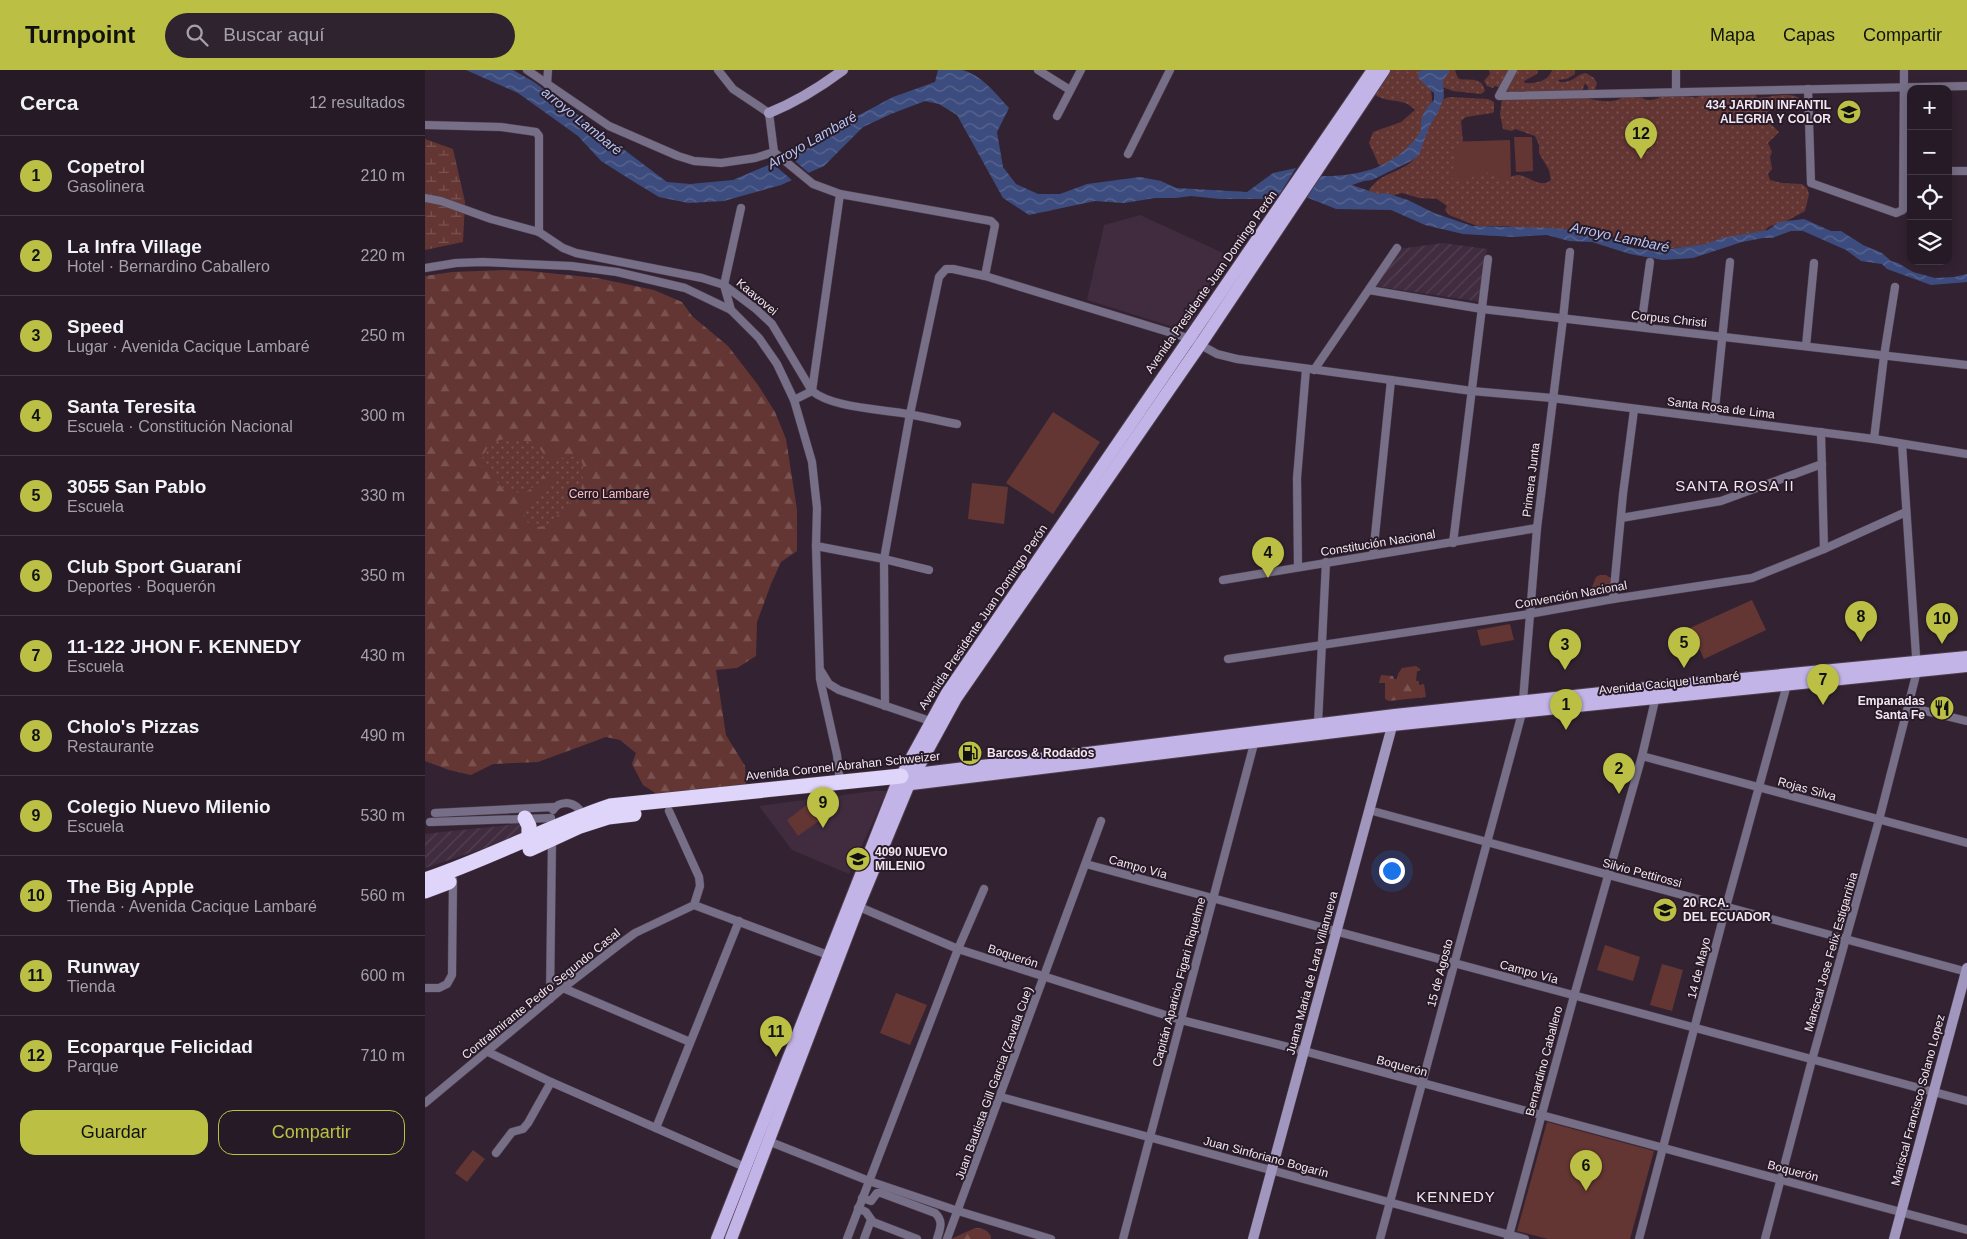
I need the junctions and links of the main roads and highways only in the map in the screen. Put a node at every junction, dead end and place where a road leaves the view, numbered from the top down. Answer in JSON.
{"nodes":[{"id":1,"x":1373,"y":70,"type":"edge"},
{"id":2,"x":1384,"y":70,"type":"edge"},
{"id":3,"x":1287,"y":207,"type":"junction"},
{"id":4,"x":990,"y":639,"type":"junction"},
{"id":5,"x":1967,"y":657,"type":"edge"},
{"id":6,"x":1917,"y":666,"type":"junction"},
{"id":7,"x":1967,"y":666,"type":"edge"},
{"id":8,"x":1394,"y":720,"type":"junction"},
{"id":9,"x":937,"y":723,"type":"junction"},
{"id":10,"x":1318,"y":723,"type":"joint"},
{"id":11,"x":1256,"y":736,"type":"junction"},
{"id":12,"x":927,"y":753,"type":"junction"},
{"id":13,"x":947,"y":770,"type":"junction"},
{"id":14,"x":905,"y":780,"type":"junction"},
{"id":15,"x":609,"y":812,"type":"junction"},
{"id":16,"x":525,"y":818,"type":"road end"},
{"id":17,"x":562,"y":825,"type":"junction"},
{"id":18,"x":529,"y":839,"type":"junction"},
{"id":19,"x":507,"y":858,"type":"junction"},
{"id":20,"x":425,"y":880,"type":"edge"},
{"id":21,"x":425,"y":891,"type":"edge"},
{"id":22,"x":750,"y":1170,"type":"junction"},
{"id":23,"x":717,"y":1239,"type":"edge"},
{"id":24,"x":731,"y":1239,"type":"edge"}],
"edges":[{"from":1,"to":3,"type":"main road","name":"Avenida Presidente Juan Domingo Perón"},
{"from":2,"to":3,"type":"main road","name":"Avenida Presidente Juan Domingo Perón"},
{"from":3,"to":4,"type":"main road","name":"Avenida Presidente Juan Domingo Perón"},
{"from":3,"to":4,"type":"main road","name":"Avenida Presidente Juan Domingo Perón"},
{"from":4,"to":9,"type":"main road","name":"Avenida Presidente Juan Domingo Perón"},
{"from":5,"to":6,"type":"main road","name":"Avenida Cacique Lambaré"},
{"from":6,"to":7,"type":"main road","name":"Avenida Cacique Lambaré"},
{"from":6,"to":8,"type":"main road","name":"Avenida Cacique Lambaré"},
{"from":8,"to":10,"type":"main road","name":"Avenida Cacique Lambaré"},
{"from":8,"to":11,"type":"main road","name":"Avenida Cacique Lambaré"},
{"from":9,"to":12,"type":"main road","name":"Avenida Presidente Juan Domingo Perón"},
{"from":9,"to":14,"type":"main road","name":"Avenida Presidente Juan Domingo Perón"},
{"from":10,"to":11,"type":"main road","name":"Avenida Coronel Abrahan Schweizer"},
{"from":11,"to":13,"type":"main road","name":"Avenida Coronel Abrahan Schweizer"},
{"from":11,"to":14,"type":"main road","name":"Avenida Coronel Abrahan Schweizer"},
{"from":12,"to":13,"type":"main road"},
{"from":12,"to":14,"type":"main road","name":"Avenida Presidente Juan Domingo Perón"},
{"from":13,"to":14,"type":"main road","name":"Avenida Coronel Abrahan Schweizer"},
{"from":14,"to":15,"type":"highway","name":"Avenida Coronel Abrahan Schweizer"},
{"from":14,"to":15,"type":"highway","name":"Avenida Coronel Abrahan Schweizer"},
{"from":14,"to":22,"type":"main road","name":"Avenida Presidente Juan Domingo Perón"},
{"from":14,"to":22,"type":"main road","name":"Avenida Presidente Juan Domingo Perón"},
{"from":15,"to":17,"type":"highway"},
{"from":15,"to":17,"type":"highway"},
{"from":16,"to":18,"type":"highway"},
{"from":17,"to":18,"type":"highway"},
{"from":17,"to":19,"type":"highway"},
{"from":17,"to":19,"type":"highway"},
{"from":18,"to":20,"type":"highway"},
{"from":19,"to":21,"type":"highway"},
{"from":22,"to":23,"type":"main road","name":"Avenida Presidente Juan Domingo Perón"},
{"from":22,"to":24,"type":"main road","name":"Avenida Presidente Juan Domingo Perón"}]}
